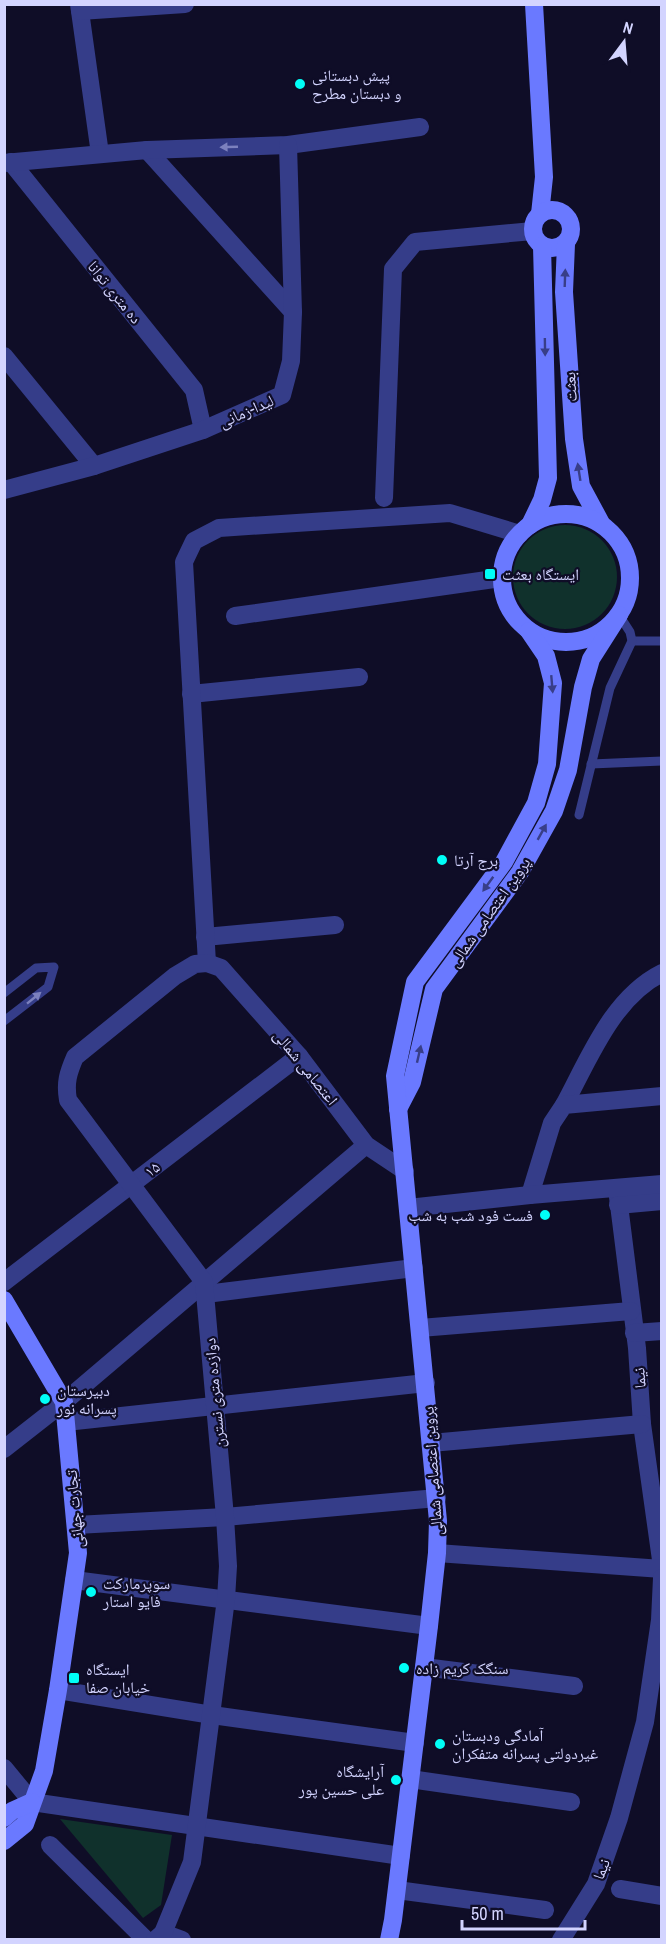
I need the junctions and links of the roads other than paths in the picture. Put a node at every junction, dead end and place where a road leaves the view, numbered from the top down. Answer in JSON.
{"nodes":[{"id":1,"x":185,"y":4,"type":"edge"},
{"id":2,"x":534,"y":4,"type":"edge"},
{"id":3,"x":80,"y":8,"type":"edge"},
{"id":4,"x":420,"y":127,"type":"dead end"},
{"id":5,"x":288,"y":145,"type":"junction"},
{"id":6,"x":147,"y":150,"type":"junction"},
{"id":7,"x":100,"y":154,"type":"junction"},
{"id":8,"x":8,"y":162,"type":"edge"},
{"id":9,"x":544,"y":177,"type":"junction"},
{"id":10,"x":564,"y":214,"type":"junction"},
{"id":11,"x":538,"y":230,"type":"junction"},
{"id":12,"x":566,"y":244,"type":"junction"},
{"id":13,"x":293,"y":312,"type":"junction"},
{"id":14,"x":4,"y":356,"type":"edge"},
{"id":15,"x":203,"y":430,"type":"junction"},
{"id":16,"x":94,"y":466,"type":"junction"},
{"id":17,"x":4,"y":490,"type":"edge"},
{"id":18,"x":384,"y":498,"type":"dead end"},
{"id":19,"x":602,"y":525,"type":"junction"},
{"id":20,"x":525,"y":529,"type":"junction"},
{"id":21,"x":501,"y":578,"type":"junction"},
{"id":22,"x":619,"y":615,"type":"junction"},
{"id":23,"x":235,"y":616,"type":"dead end"},
{"id":24,"x":529,"y":631,"type":"junction"},
{"id":25,"x":662,"y":640,"type":"edge"},
{"id":26,"x":632,"y":641,"type":"junction"},
{"id":27,"x":359,"y":677,"type":"dead end"},
{"id":28,"x":191,"y":693,"type":"junction"},
{"id":29,"x":662,"y":761,"type":"edge"},
{"id":30,"x":591,"y":764,"type":"junction"},
{"id":31,"x":579,"y":815,"type":"dead end"},
{"id":32,"x":335,"y":925,"type":"dead end"},
{"id":33,"x":206,"y":937,"type":"junction"},
{"id":34,"x":207,"y":963,"type":"junction"},
{"id":35,"x":662,"y":973,"type":"edge"},
{"id":36,"x":4,"y":993,"type":"edge"},
{"id":37,"x":4,"y":1021,"type":"edge"},
{"id":38,"x":299,"y":1056,"type":"junction"},
{"id":39,"x":662,"y":1096,"type":"edge"},
{"id":40,"x":564,"y":1105,"type":"junction"},
{"id":41,"x":398,"y":1109,"type":"junction"},
{"id":42,"x":366,"y":1144,"type":"junction"},
{"id":43,"x":405,"y":1171,"type":"junction"},
{"id":44,"x":662,"y":1184,"type":"edge"},
{"id":45,"x":132,"y":1185,"type":"junction"},
{"id":46,"x":530,"y":1195,"type":"junction"},
{"id":47,"x":617,"y":1197,"type":"junction"},
{"id":48,"x":662,"y":1201,"type":"edge"},
{"id":49,"x":408,"y":1208,"type":"junction"},
{"id":50,"x":414,"y":1268,"type":"junction"},
{"id":51,"x":4,"y":1282,"type":"edge"},
{"id":52,"x":205,"y":1288,"type":"junction"},
{"id":53,"x":4,"y":1300,"type":"edge"},
{"id":54,"x":631,"y":1311,"type":"junction"},
{"id":55,"x":420,"y":1328,"type":"junction"},
{"id":56,"x":662,"y":1331,"type":"edge"},
{"id":57,"x":634,"y":1333,"type":"junction"},
{"id":58,"x":426,"y":1383,"type":"junction"},
{"id":59,"x":64,"y":1402,"type":"junction"},
{"id":60,"x":215,"y":1406,"type":"junction"},
{"id":61,"x":66,"y":1422,"type":"junction"},
{"id":62,"x":642,"y":1424,"type":"junction"},
{"id":63,"x":431,"y":1443,"type":"junction"},
{"id":64,"x":4,"y":1449,"type":"edge"},
{"id":65,"x":654,"y":1455,"type":"edge"},
{"id":66,"x":436,"y":1498,"type":"junction"},
{"id":67,"x":225,"y":1517,"type":"junction"},
{"id":68,"x":76,"y":1525,"type":"junction"},
{"id":69,"x":437,"y":1553,"type":"junction"},
{"id":70,"x":662,"y":1568,"type":"edge"},
{"id":71,"x":662,"y":1578,"type":"edge"},
{"id":72,"x":74,"y":1580,"type":"junction"},
{"id":73,"x":225,"y":1599,"type":"junction"},
{"id":74,"x":429,"y":1626,"type":"junction"},
{"id":75,"x":424,"y":1667,"type":"junction"},
{"id":76,"x":574,"y":1686,"type":"dead end"},
{"id":77,"x":58,"y":1690,"type":"junction"},
{"id":78,"x":212,"y":1715,"type":"junction"},
{"id":79,"x":653,"y":1721,"type":"edge"},
{"id":80,"x":415,"y":1743,"type":"junction"},
{"id":81,"x":4,"y":1768,"type":"edge"},
{"id":82,"x":410,"y":1779,"type":"junction"},
{"id":83,"x":32,"y":1802,"type":"junction"},
{"id":84,"x":571,"y":1802,"type":"dead end"},
{"id":85,"x":4,"y":1818,"type":"edge"},
{"id":86,"x":196,"y":1826,"type":"junction"},
{"id":87,"x":4,"y":1841,"type":"edge"},
{"id":88,"x":50,"y":1845,"type":"dead end"},
{"id":89,"x":401,"y":1856,"type":"junction"},
{"id":90,"x":620,"y":1889,"type":"dead end"},
{"id":91,"x":397,"y":1890,"type":"junction"},
{"id":92,"x":662,"y":1896,"type":"edge"},
{"id":93,"x":545,"y":1910,"type":"dead end"},
{"id":94,"x":155,"y":1937,"type":"edge"},
{"id":95,"x":183,"y":1940,"type":"edge"},
{"id":96,"x":389,"y":1940,"type":"edge"},
{"id":97,"x":561,"y":1940,"type":"edge"}],
"edges":[{"from":1,"to":3,"type":"street"},
{"from":2,"to":9,"type":"main road","name":"بعثت"},
{"from":3,"to":7,"type":"street"},
{"from":4,"to":5,"type":"street"},
{"from":5,"to":6,"type":"street","one_way":true},
{"from":5,"to":13,"type":"street","name":"لیدا-زمانی"},
{"from":6,"to":7,"type":"street"},
{"from":6,"to":13,"type":"street"},
{"from":7,"to":8,"type":"street"},
{"from":8,"to":15,"type":"street","name":"ده متری توانا"},
{"from":9,"to":10,"type":"main road","name":"بعثت"},
{"from":9,"to":11,"type":"main road","name":"بعثت"},
{"from":10,"to":11,"type":"main road"},
{"from":10,"to":12,"type":"main road"},
{"from":11,"to":12,"type":"main road"},
{"from":11,"to":18,"type":"street"},
{"from":11,"to":20,"type":"main road","name":"بعثت","one_way":true},
{"from":19,"to":12,"type":"main road","name":"بعثت","one_way":true},
{"from":13,"to":15,"type":"street","name":"لیدا-زمانی"},
{"from":14,"to":16,"type":"street"},
{"from":15,"to":16,"type":"street","name":"لیدا-زمانی"},
{"from":16,"to":17,"type":"street","name":"لیدا-زمانی"},
{"from":19,"to":20,"type":"main road"},
{"from":19,"to":22,"type":"main road"},
{"from":20,"to":21,"type":"main road"},
{"from":20,"to":28,"type":"street"},
{"from":21,"to":23,"type":"street"},
{"from":21,"to":24,"type":"main road"},
{"from":22,"to":24,"type":"main road"},
{"from":22,"to":26,"type":"lane"},
{"from":41,"to":22,"type":"main road","name":"پروین اعتصامی شمالی","one_way":true},
{"from":24,"to":41,"type":"main road","name":"پروین اعتصامی شمالی","one_way":true},
{"from":25,"to":26,"type":"lane"},
{"from":26,"to":30,"type":"lane"},
{"from":27,"to":28,"type":"street"},
{"from":28,"to":33,"type":"street"},
{"from":29,"to":30,"type":"lane"},
{"from":30,"to":31,"type":"lane"},
{"from":32,"to":33,"type":"street"},
{"from":33,"to":34,"type":"street"},
{"from":34,"to":38,"type":"street","name":"اعتصامی شمالی"},
{"from":34,"to":45,"type":"street"},
{"from":35,"to":40,"type":"street"},
{"from":37,"to":36,"type":"lane","one_way":true},
{"from":38,"to":42,"type":"street","name":"اعتصامی شمالی"},
{"from":38,"to":45,"type":"street","name":"۱۵"},
{"from":39,"to":40,"type":"street"},
{"from":40,"to":46,"type":"street"},
{"from":41,"to":43,"type":"main road","name":"پروین اعتصامی شمالی"},
{"from":42,"to":43,"type":"street","name":"اعتصامی شمالی"},
{"from":42,"to":52,"type":"street"},
{"from":43,"to":49,"type":"main road","name":"پروین اعتصامی شمالی"},
{"from":44,"to":47,"type":"street"},
{"from":45,"to":51,"type":"street","name":"۱۵"},
{"from":45,"to":52,"type":"street"},
{"from":46,"to":47,"type":"street"},
{"from":46,"to":49,"type":"street"},
{"from":47,"to":48,"type":"street"},
{"from":47,"to":54,"type":"street","name":"نیما"},
{"from":49,"to":50,"type":"main road","name":"پروین اعتصامی شمالی"},
{"from":50,"to":52,"type":"street"},
{"from":50,"to":55,"type":"main road","name":"پروین اعتصامی شمالی"},
{"from":52,"to":59,"type":"street"},
{"from":52,"to":60,"type":"street","name":"دوازده متری نسترن"},
{"from":53,"to":59,"type":"main road","name":"تجارت جهانی"},
{"from":54,"to":55,"type":"street"},
{"from":54,"to":57,"type":"street","name":"نیما"},
{"from":55,"to":58,"type":"main road","name":"پروین اعتصامی شمالی"},
{"from":56,"to":57,"type":"street"},
{"from":57,"to":62,"type":"street","name":"نیما"},
{"from":58,"to":60,"type":"street"},
{"from":58,"to":63,"type":"main road","name":"پروین اعتصامی شمالی"},
{"from":59,"to":61,"type":"main road","name":"تجارت جهانی"},
{"from":59,"to":64,"type":"street"},
{"from":60,"to":61,"type":"street"},
{"from":60,"to":67,"type":"street","name":"دوازده متری نسترن"},
{"from":61,"to":68,"type":"main road","name":"تجارت جهانی"},
{"from":62,"to":63,"type":"street"},
{"from":62,"to":65,"type":"street","name":"نیما"},
{"from":63,"to":66,"type":"main road","name":"پروین اعتصامی شمالی"},
{"from":65,"to":70,"type":"street","name":"نیما"},
{"from":66,"to":67,"type":"street"},
{"from":66,"to":69,"type":"main road","name":"پروین اعتصامی شمالی"},
{"from":67,"to":68,"type":"street"},
{"from":67,"to":73,"type":"street","name":"دوازده متری نسترن"},
{"from":68,"to":72,"type":"main road","name":"تجارت جهانی"},
{"from":69,"to":70,"type":"street"},
{"from":69,"to":74,"type":"main road","name":"پروین اعتصامی شمالی"},
{"from":71,"to":79,"type":"street","name":"نیما"},
{"from":72,"to":73,"type":"street"},
{"from":72,"to":77,"type":"main road","name":"تجارت جهانی"},
{"from":73,"to":74,"type":"street"},
{"from":73,"to":78,"type":"street","name":"دوازده متری نسترن"},
{"from":74,"to":75,"type":"main road","name":"پروین اعتصامی شمالی"},
{"from":75,"to":76,"type":"street"},
{"from":75,"to":80,"type":"main road","name":"پروین اعتصامی شمالی"},
{"from":77,"to":78,"type":"street"},
{"from":77,"to":83,"type":"main road","name":"تجارت جهانی"},
{"from":78,"to":80,"type":"street"},
{"from":78,"to":86,"type":"street","name":"دوازده متری نسترن"},
{"from":79,"to":97,"type":"street","name":"نیما"},
{"from":80,"to":82,"type":"main road","name":"پروین اعتصامی شمالی"},
{"from":81,"to":83,"type":"street"},
{"from":82,"to":84,"type":"street"},
{"from":82,"to":89,"type":"main road","name":"پروین اعتصامی شمالی"},
{"from":83,"to":85,"type":"main road"},
{"from":83,"to":86,"type":"street"},
{"from":83,"to":87,"type":"main road","name":"تجارت جهانی"},
{"from":86,"to":89,"type":"street"},
{"from":86,"to":94,"type":"street","name":"دوازده متری نسترن"},
{"from":88,"to":94,"type":"street"},
{"from":89,"to":91,"type":"main road","name":"پروین اعتصامی شمالی"},
{"from":90,"to":92,"type":"street"},
{"from":91,"to":93,"type":"street"},
{"from":91,"to":96,"type":"main road","name":"پروین اعتصامی شمالی"},
{"from":94,"to":95,"type":"street"}]}
